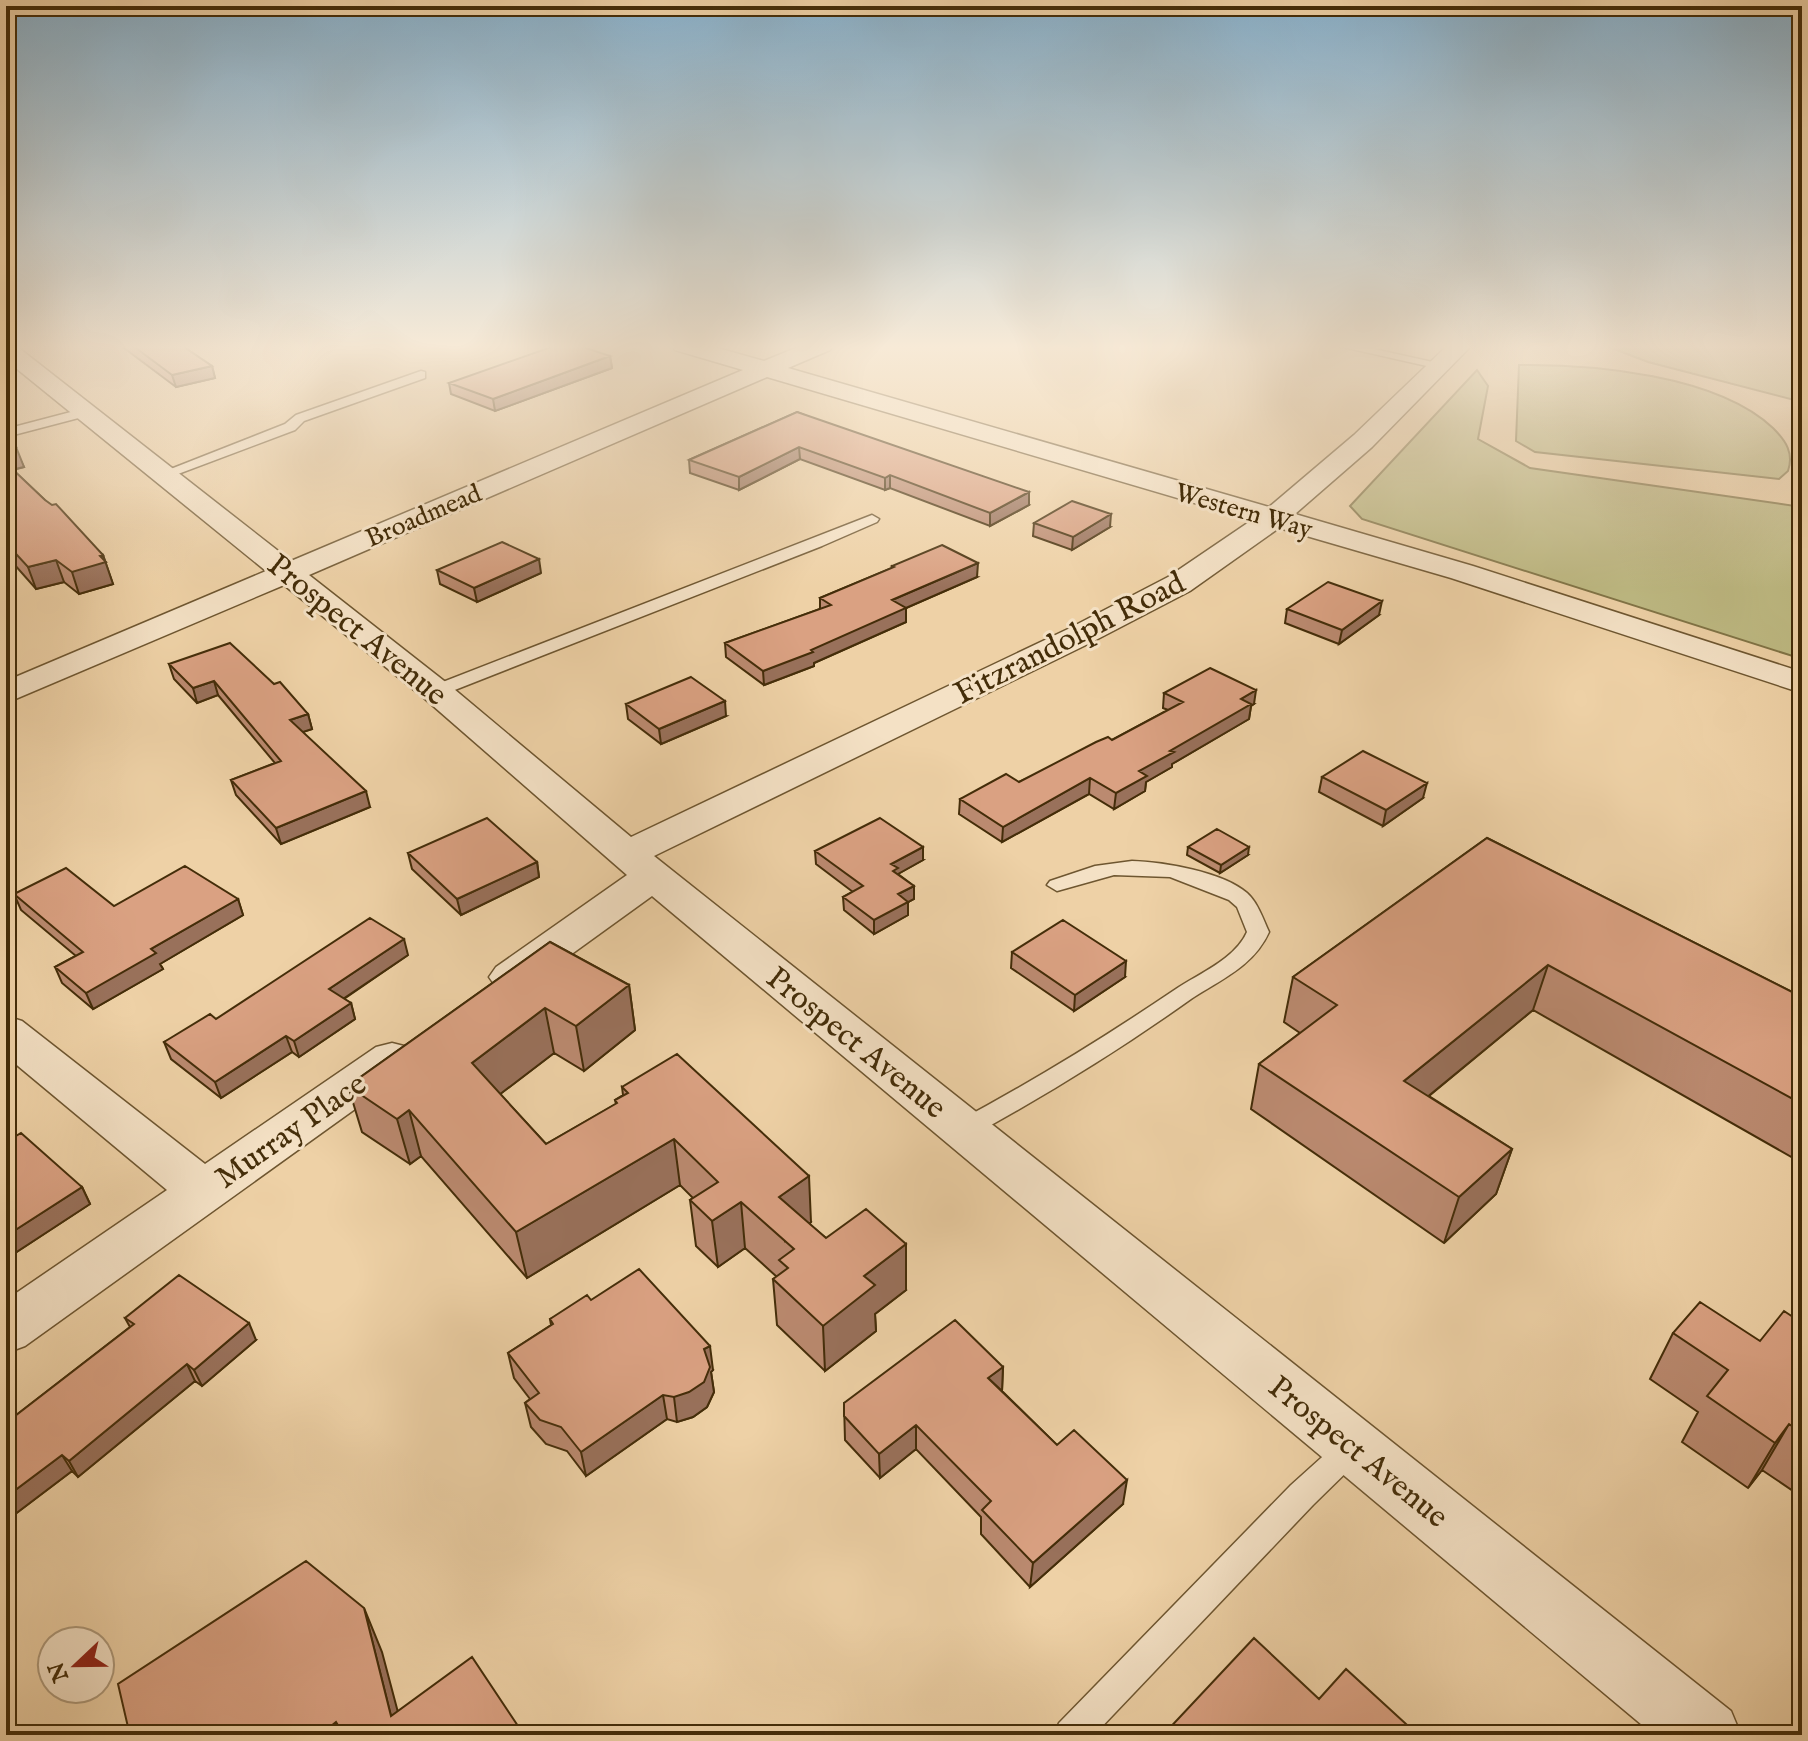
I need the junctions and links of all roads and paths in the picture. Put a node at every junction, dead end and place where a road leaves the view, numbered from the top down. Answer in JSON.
{"nodes":[{"id":1,"x":32,"y":426,"type":"edge"},
{"id":2,"x":104,"y":426,"type":"edge"},
{"id":3,"x":291,"y":426,"type":"edge"},
{"id":4,"x":630,"y":426,"type":"edge"},
{"id":5,"x":958,"y":426,"type":"edge"},
{"id":6,"x":1378,"y":426,"type":"edge"},
{"id":7,"x":6,"y":433,"type":"edge"},
{"id":8,"x":165,"y":474,"type":"junction"},
{"id":9,"x":872,"y":519,"type":"dead end"},
{"id":10,"x":1272,"y":519,"type":"junction"},
{"id":11,"x":288,"y":572,"type":"junction"},
{"id":12,"x":1802,"y":683,"type":"edge"},
{"id":13,"x":436,"y":691,"type":"junction"},
{"id":14,"x":6,"y":693,"type":"edge"},
{"id":15,"x":640,"y":864,"type":"junction"},
{"id":16,"x":1057,"y":885,"type":"dead end"},
{"id":17,"x":472,"y":1004,"type":"edge"},
{"id":18,"x":6,"y":1032,"type":"edge"},
{"id":19,"x":421,"y":1039,"type":"edge"},
{"id":20,"x":964,"y":1129,"type":"junction"},
{"id":21,"x":202,"y":1190,"type":"junction"},
{"id":22,"x":6,"y":1330,"type":"edge"},
{"id":23,"x":1354,"y":1447,"type":"junction"},
{"id":24,"x":1071,"y":1735,"type":"edge"},
{"id":25,"x":1707,"y":1735,"type":"edge"}],
"edges":[{"from":1,"to":7,"type":"lane"},
{"from":2,"to":8,"type":"street","name":"Prospect Avenue"},
{"from":3,"to":8,"type":"lane"},
{"from":4,"to":11,"type":"street","name":"Broadmead"},
{"from":5,"to":10,"type":"street","name":"Western Way"},
{"from":6,"to":10,"type":"street","name":"Fitzrandolph Road"},
{"from":8,"to":11,"type":"street","name":"Prospect Avenue"},
{"from":9,"to":13,"type":"lane"},
{"from":10,"to":12,"type":"street","name":"Western Way"},
{"from":10,"to":15,"type":"street","name":"Fitzrandolph Road"},
{"from":11,"to":13,"type":"street","name":"Prospect Avenue"},
{"from":11,"to":14,"type":"street","name":"Broadmead"},
{"from":13,"to":15,"type":"street","name":"Prospect Avenue"},
{"from":15,"to":17,"type":"street"},
{"from":15,"to":20,"type":"street","name":"Prospect Avenue"},
{"from":16,"to":20,"type":"lane"},
{"from":18,"to":21,"type":"street"},
{"from":19,"to":21,"type":"street","name":"Murray Place"},
{"from":20,"to":23,"type":"street","name":"Prospect Avenue"},
{"from":21,"to":22,"type":"street","name":"Murray Place"},
{"from":23,"to":24,"type":"lane"},
{"from":23,"to":25,"type":"street","name":"Prospect Avenue"}]}
